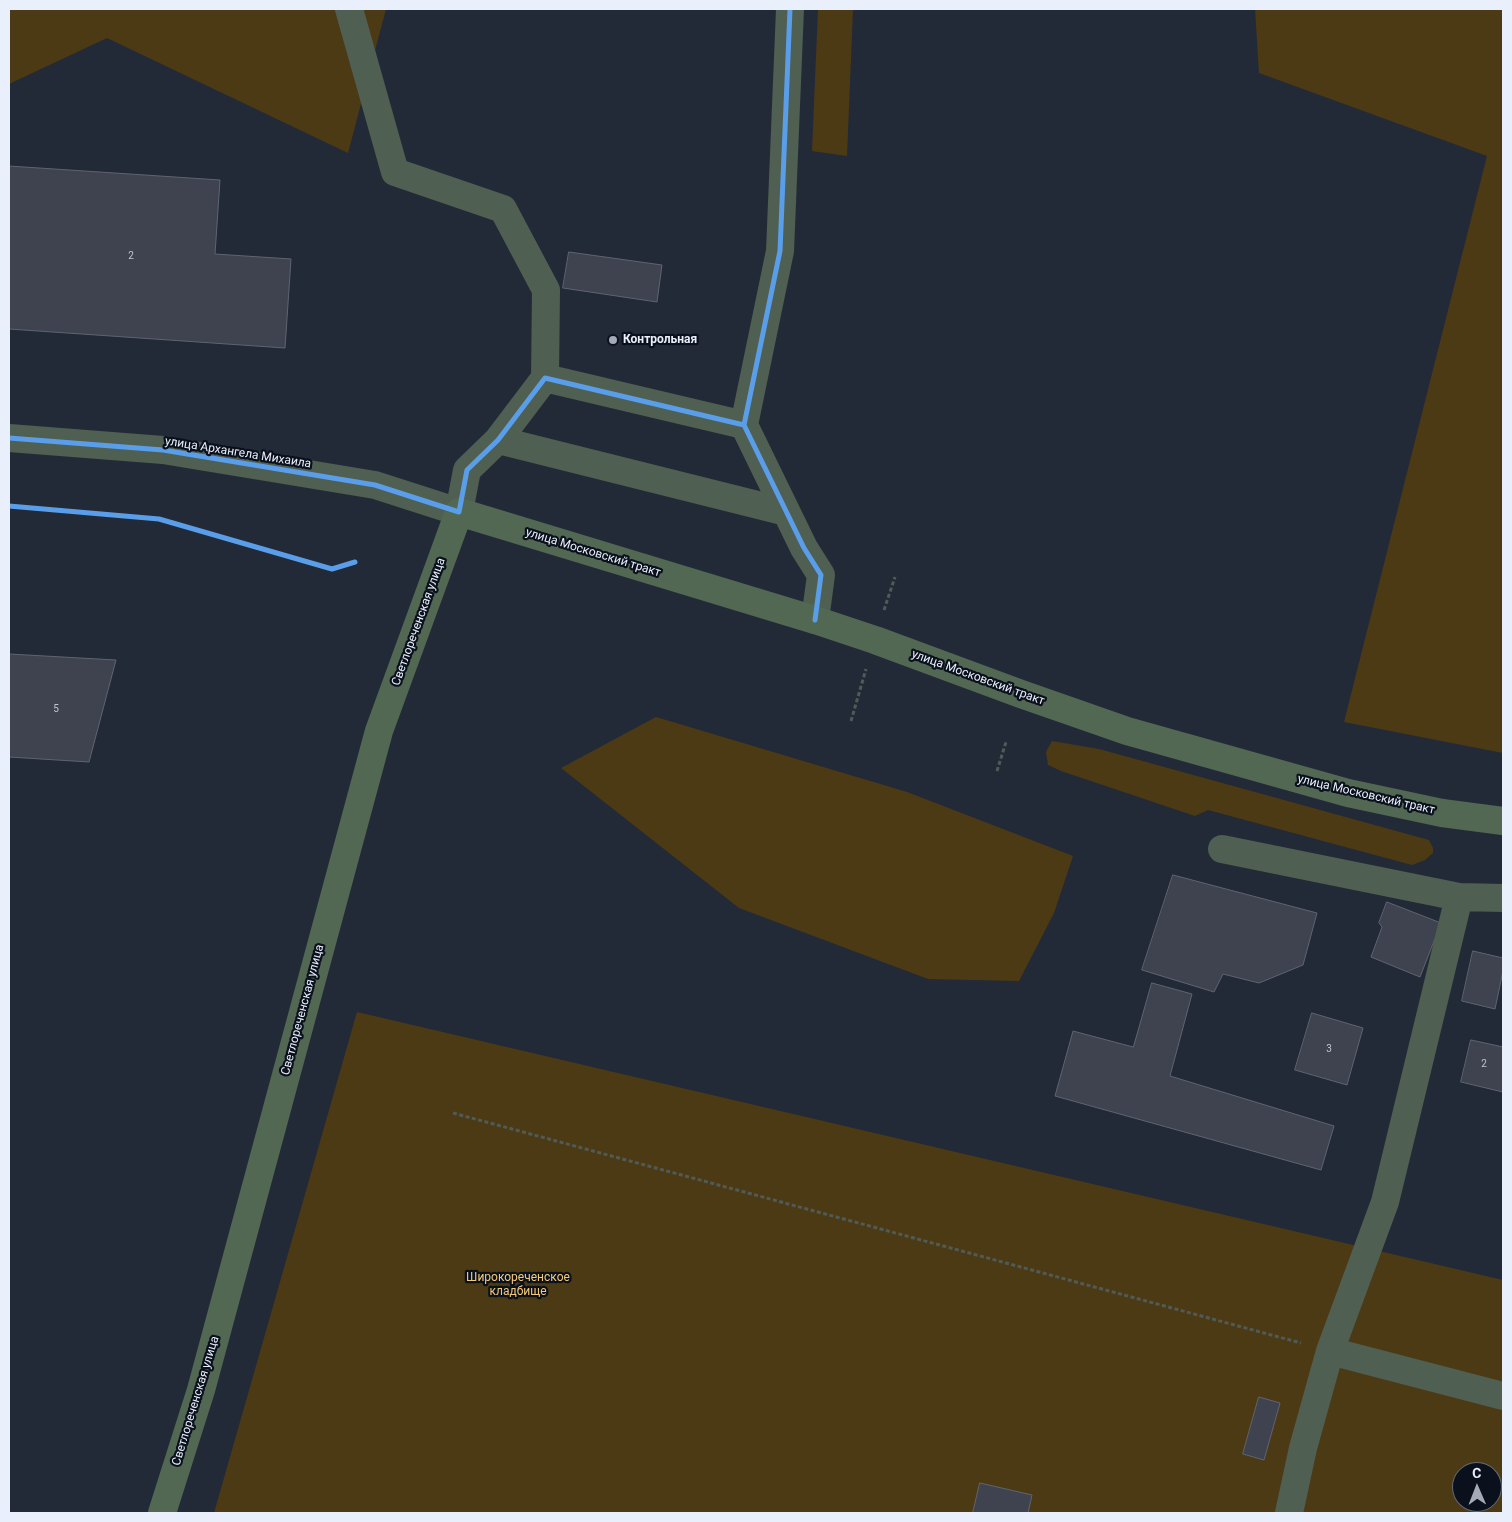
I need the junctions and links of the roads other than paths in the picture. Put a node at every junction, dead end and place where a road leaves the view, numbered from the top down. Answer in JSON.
{"nodes":[{"id":1,"x":349,"y":9,"type":"edge"},
{"id":2,"x":790,"y":9,"type":"edge"},
{"id":3,"x":545,"y":378,"type":"junction"},
{"id":4,"x":744,"y":425,"type":"junction"},
{"id":5,"x":9,"y":438,"type":"edge"},
{"id":6,"x":498,"y":440,"type":"junction"},
{"id":7,"x":459,"y":512,"type":"junction"},
{"id":8,"x":786,"y":512,"type":"junction"},
{"id":9,"x":815,"y":620,"type":"junction"},
{"id":10,"x":1503,"y":821,"type":"edge"},
{"id":11,"x":1222,"y":850,"type":"dead end"},
{"id":12,"x":1460,"y":897,"type":"junction"},
{"id":13,"x":1503,"y":898,"type":"edge"},
{"id":14,"x":1330,"y":1351,"type":"junction"},
{"id":15,"x":1503,"y":1396,"type":"edge"},
{"id":16,"x":162,"y":1513,"type":"edge"},
{"id":17,"x":1289,"y":1513,"type":"edge"}],
"edges":[{"from":1,"to":3,"type":"street"},
{"from":2,"to":4,"type":"street"},
{"from":3,"to":4,"type":"street"},
{"from":3,"to":6,"type":"street"},
{"from":4,"to":8,"type":"street"},
{"from":5,"to":7,"type":"street","name":"улица Архангела Михаила"},
{"from":6,"to":7,"type":"street"},
{"from":6,"to":8,"type":"street"},
{"from":7,"to":9,"type":"main road","name":"улица Московский тракт"},
{"from":7,"to":16,"type":"main road","name":"Светлореченская улица"},
{"from":8,"to":9,"type":"street"},
{"from":9,"to":10,"type":"main road","name":"улица Московский тракт"},
{"from":11,"to":12,"type":"street"},
{"from":12,"to":13,"type":"street"},
{"from":12,"to":14,"type":"street"},
{"from":14,"to":15,"type":"street"},
{"from":14,"to":17,"type":"street"}]}
